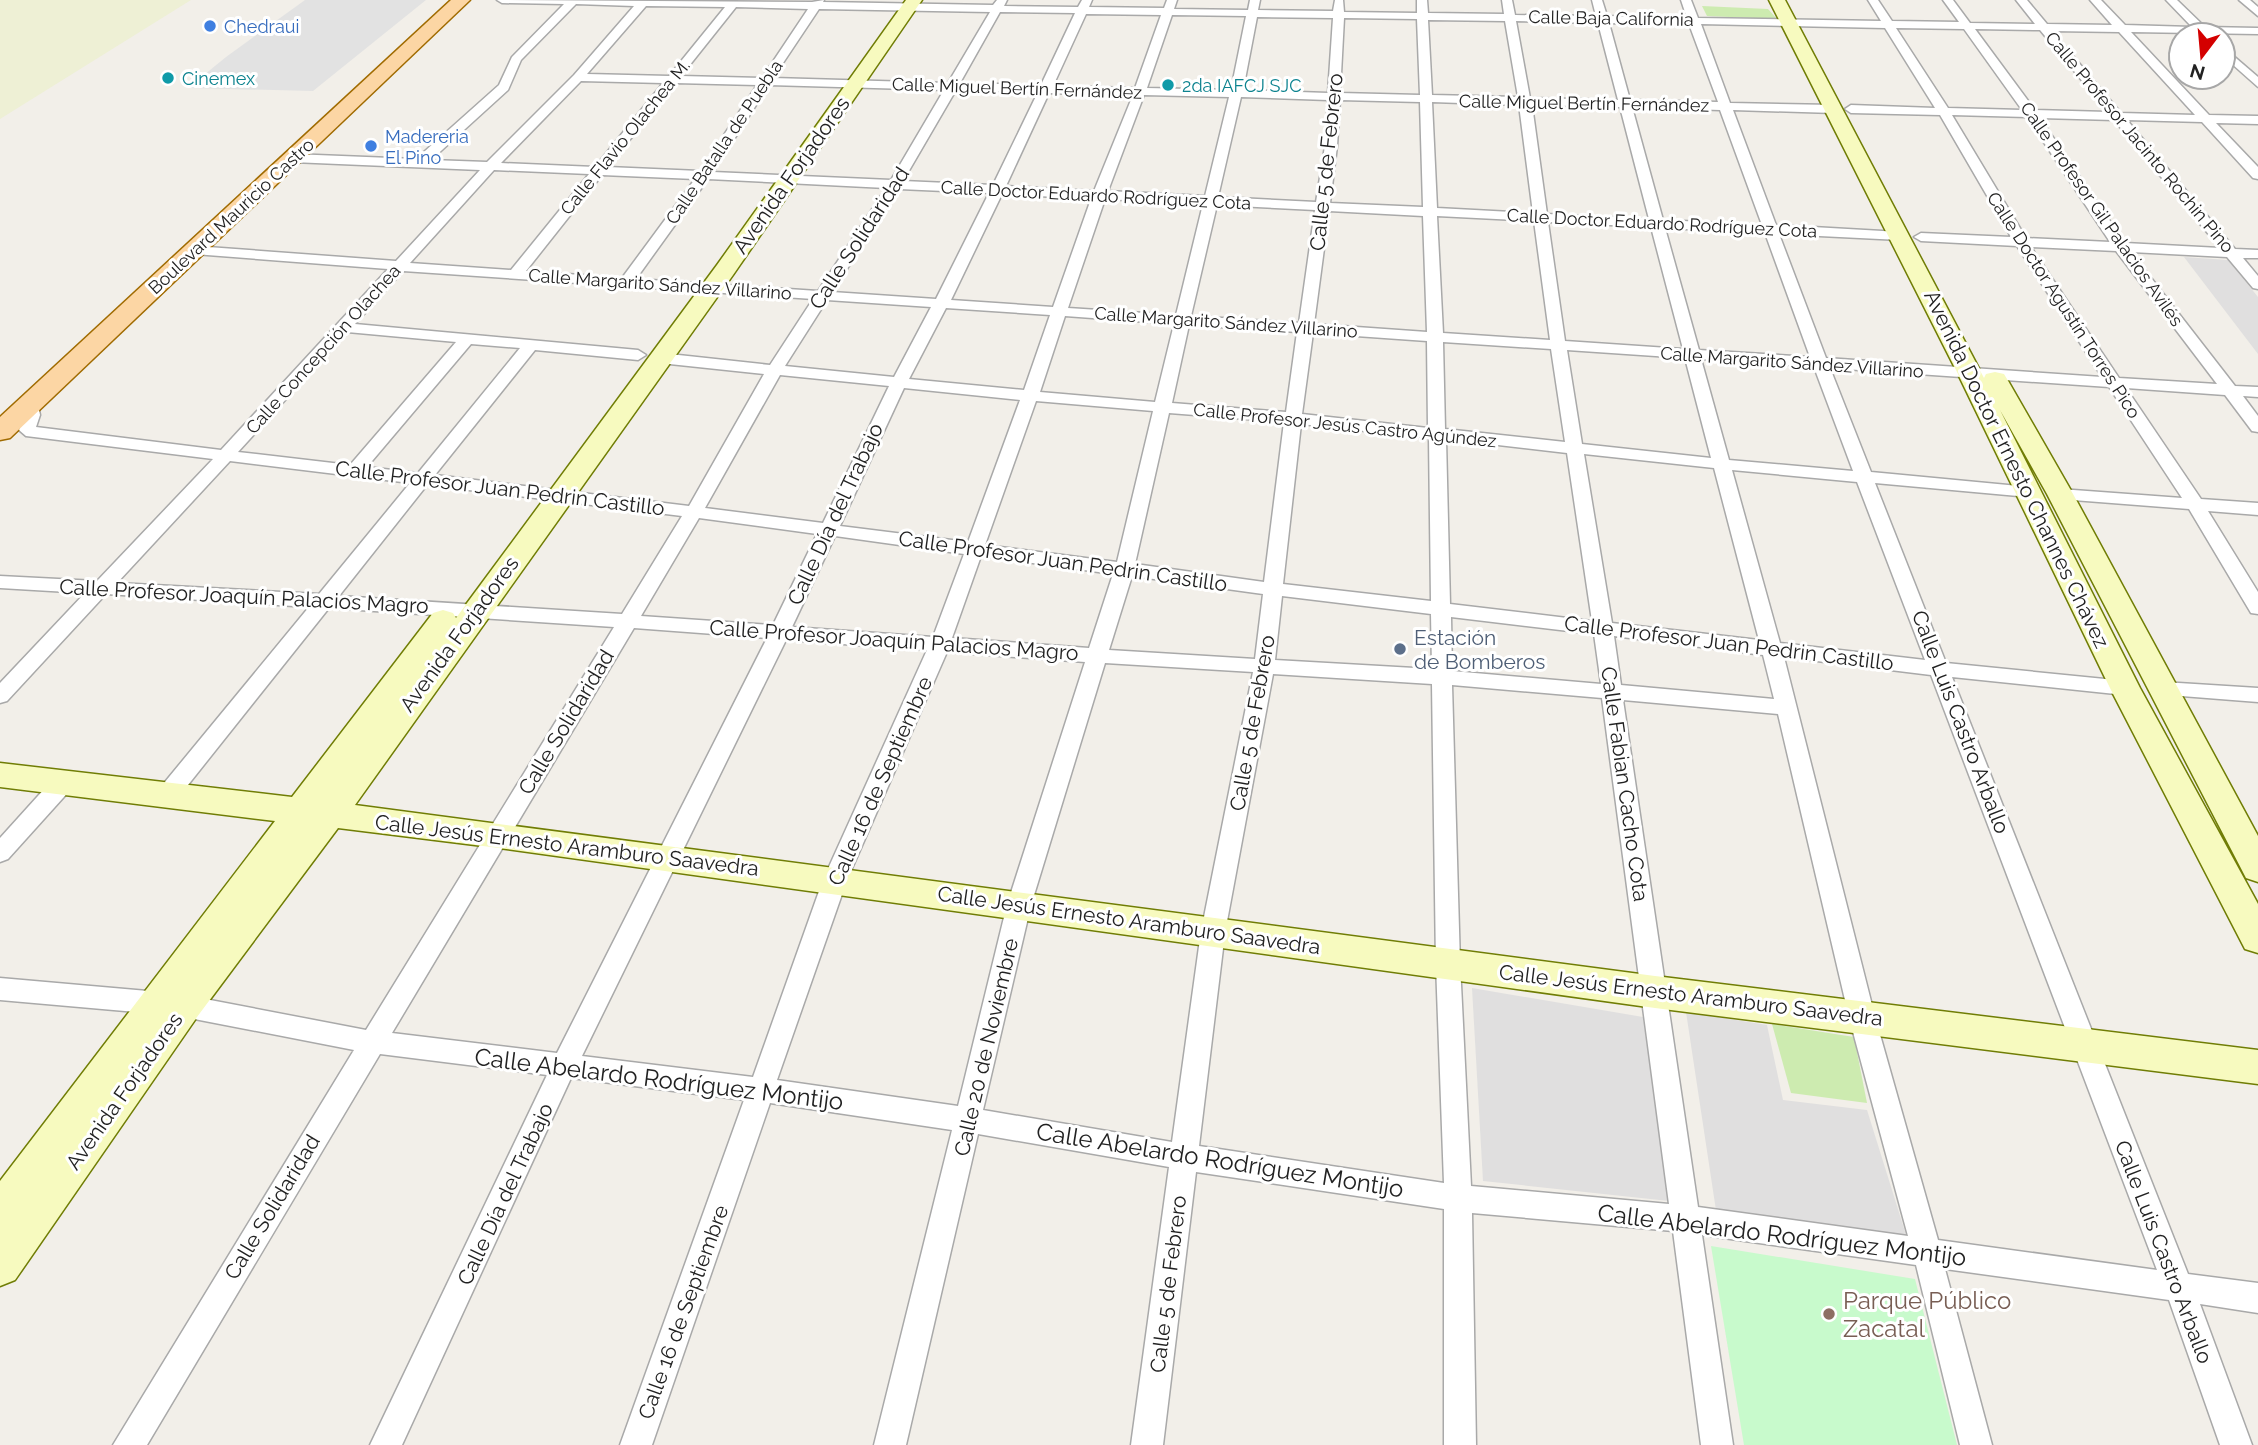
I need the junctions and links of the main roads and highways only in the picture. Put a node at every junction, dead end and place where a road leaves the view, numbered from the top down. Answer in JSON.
{"nodes":[{"id":1,"x":440,"y":0,"type":"edge"},
{"id":2,"x":461,"y":0,"type":"edge"},
{"id":3,"x":0,"y":404,"type":"edge"},
{"id":4,"x":0,"y":432,"type":"edge"}],
"edges":[{"from":1,"to":3,"type":"main road","name":"Boulevard Mauricio Castro"},
{"from":2,"to":4,"type":"main road","name":"Boulevard Mauricio Castro"}]}
